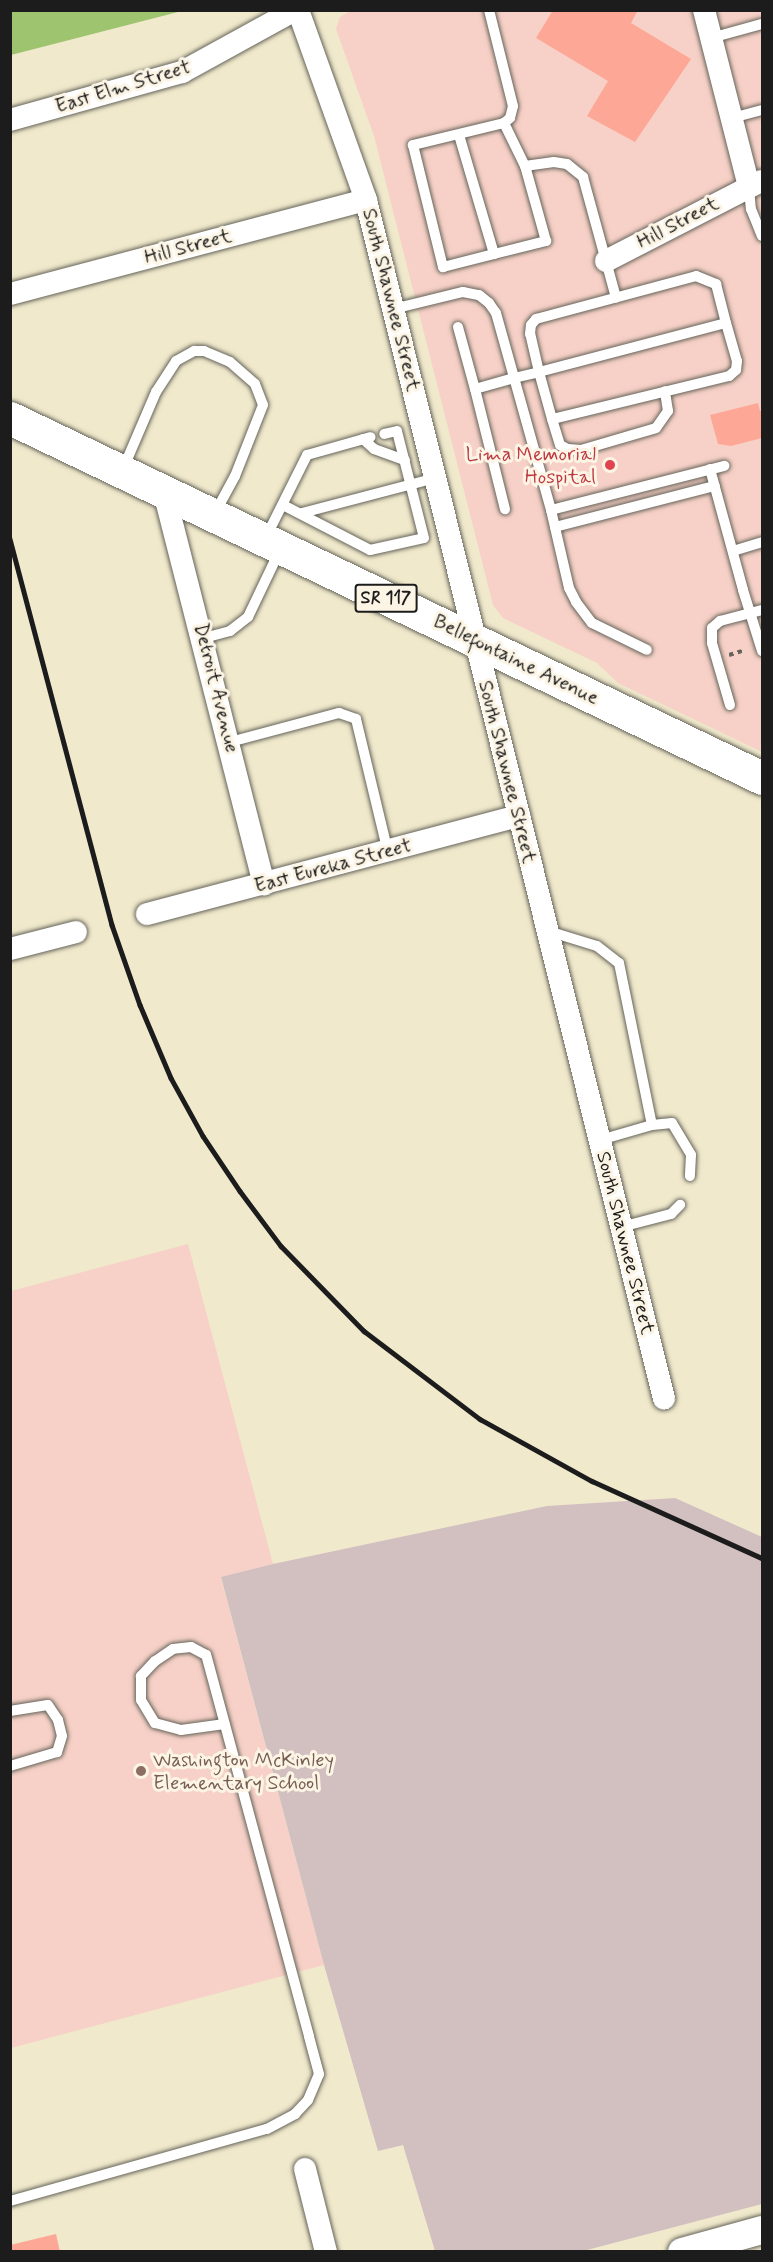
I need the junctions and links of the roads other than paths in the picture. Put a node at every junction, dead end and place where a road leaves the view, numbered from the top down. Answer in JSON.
{"nodes":[{"id":1,"x":296,"y":10,"type":"edge"},
{"id":2,"x":489,"y":10,"type":"edge"},
{"id":3,"x":704,"y":10,"type":"edge"},
{"id":4,"x":762,"y":24,"type":"edge"},
{"id":5,"x":711,"y":38,"type":"junction"},
{"id":6,"x":762,"y":110,"type":"edge"},
{"id":7,"x":732,"y":118,"type":"junction"},
{"id":8,"x":10,"y":120,"type":"edge"},
{"id":9,"x":504,"y":123,"type":"junction"},
{"id":10,"x":459,"y":135,"type":"junction"},
{"id":11,"x":525,"y":166,"type":"junction"},
{"id":12,"x":756,"y":183,"type":"edge"},
{"id":13,"x":366,"y":200,"type":"junction"},
{"id":14,"x":762,"y":236,"type":"edge"},
{"id":15,"x":494,"y":254,"type":"junction"},
{"id":16,"x":606,"y":261,"type":"junction"},
{"id":17,"x":10,"y":294,"type":"edge"},
{"id":18,"x":616,"y":298,"type":"junction"},
{"id":19,"x":393,"y":309,"type":"junction"},
{"id":20,"x":726,"y":323,"type":"junction"},
{"id":21,"x":458,"y":327,"type":"dead end"},
{"id":22,"x":539,"y":372,"type":"junction"},
{"id":23,"x":514,"y":378,"type":"junction"},
{"id":24,"x":475,"y":389,"type":"junction"},
{"id":25,"x":664,"y":392,"type":"junction"},
{"id":26,"x":10,"y":418,"type":"edge"},
{"id":27,"x":552,"y":419,"type":"junction"},
{"id":28,"x":384,"y":434,"type":"dead end"},
{"id":29,"x":405,"y":460,"type":"junction"},
{"id":30,"x":724,"y":466,"type":"dead end"},
{"id":31,"x":710,"y":469,"type":"junction"},
{"id":32,"x":122,"y":472,"type":"junction"},
{"id":33,"x":435,"y":478,"type":"junction"},
{"id":34,"x":411,"y":484,"type":"junction"},
{"id":35,"x":715,"y":486,"type":"junction"},
{"id":36,"x":164,"y":492,"type":"junction"},
{"id":37,"x":282,"y":505,"type":"junction"},
{"id":38,"x":505,"y":509,"type":"dead end"},
{"id":39,"x":551,"y":510,"type":"junction"},
{"id":40,"x":302,"y":513,"type":"junction"},
{"id":41,"x":214,"y":516,"type":"junction"},
{"id":42,"x":555,"y":527,"type":"junction"},
{"id":43,"x":762,"y":542,"type":"edge"},
{"id":44,"x":273,"y":544,"type":"junction"},
{"id":45,"x":733,"y":550,"type":"junction"},
{"id":46,"x":762,"y":610,"type":"edge"},
{"id":47,"x":749,"y":613,"type":"junction"},
{"id":48,"x":204,"y":638,"type":"junction"},
{"id":49,"x":473,"y":640,"type":"junction"},
{"id":50,"x":647,"y":650,"type":"dead end"},
{"id":51,"x":762,"y":651,"type":"edge"},
{"id":52,"x":730,"y":705,"type":"dead end"},
{"id":53,"x":230,"y":742,"type":"junction"},
{"id":54,"x":762,"y":778,"type":"edge"},
{"id":55,"x":519,"y":816,"type":"junction"},
{"id":56,"x":388,"y":853,"type":"junction"},
{"id":57,"x":264,"y":884,"type":"junction"},
{"id":58,"x":147,"y":914,"type":"dead end"},
{"id":59,"x":548,"y":931,"type":"junction"},
{"id":60,"x":76,"y":932,"type":"dead end"},
{"id":61,"x":10,"y":949,"type":"edge"},
{"id":62,"x":652,"y":1125,"type":"junction"},
{"id":63,"x":600,"y":1140,"type":"junction"},
{"id":64,"x":690,"y":1176,"type":"dead end"},
{"id":65,"x":680,"y":1205,"type":"dead end"},
{"id":66,"x":621,"y":1227,"type":"junction"},
{"id":67,"x":664,"y":1400,"type":"dead end"},
{"id":68,"x":10,"y":1711,"type":"edge"},
{"id":69,"x":225,"y":1724,"type":"junction"},
{"id":70,"x":10,"y":1766,"type":"edge"},
{"id":71,"x":305,"y":2169,"type":"dead end"},
{"id":72,"x":10,"y":2201,"type":"edge"},
{"id":73,"x":762,"y":2230,"type":"edge"},
{"id":74,"x":326,"y":2252,"type":"edge"},
{"id":75,"x":682,"y":2252,"type":"edge"}],
"edges":[{"from":1,"to":8,"type":"street","name":"East Elm Street"},
{"from":1,"to":13,"type":"street","name":"South Shawnee Street"},
{"from":2,"to":9,"type":"lane"},
{"from":3,"to":5,"type":"street"},
{"from":4,"to":5,"type":"lane"},
{"from":5,"to":7,"type":"street"},
{"from":6,"to":7,"type":"lane"},
{"from":7,"to":12,"type":"street"},
{"from":9,"to":10,"type":"lane"},
{"from":9,"to":11,"type":"lane"},
{"from":10,"to":15,"type":"lane"},
{"from":10,"to":15,"type":"lane"},
{"from":11,"to":15,"type":"lane"},
{"from":11,"to":16,"type":"lane"},
{"from":12,"to":14,"type":"lane"},
{"from":12,"to":16,"type":"street","name":"Hill Street"},
{"from":13,"to":17,"type":"street","name":"Hill Street"},
{"from":13,"to":19,"type":"street","name":"South Shawnee Street"},
{"from":16,"to":18,"type":"lane"},
{"from":18,"to":20,"type":"lane"},
{"from":18,"to":22,"type":"lane"},
{"from":19,"to":23,"type":"lane"},
{"from":19,"to":33,"type":"street","name":"South Shawnee Street"},
{"from":20,"to":22,"type":"lane"},
{"from":20,"to":25,"type":"lane"},
{"from":21,"to":24,"type":"lane"},
{"from":22,"to":23,"type":"lane"},
{"from":22,"to":27,"type":"lane"},
{"from":23,"to":24,"type":"lane"},
{"from":23,"to":39,"type":"lane"},
{"from":24,"to":38,"type":"lane"},
{"from":25,"to":27,"type":"lane"},
{"from":25,"to":27,"type":"lane"},
{"from":26,"to":32,"type":"main road","name":"Bellefontaine Avenue","number":"SR 117"},
{"from":28,"to":29,"type":"lane"},
{"from":29,"to":34,"type":"lane"},
{"from":29,"to":37,"type":"lane"},
{"from":30,"to":31,"type":"lane"},
{"from":31,"to":35,"type":"lane"},
{"from":31,"to":39,"type":"lane"},
{"from":32,"to":36,"type":"main road","name":"Bellefontaine Avenue","number":"SR 117"},
{"from":32,"to":41,"type":"lane"},
{"from":33,"to":34,"type":"lane"},
{"from":33,"to":49,"type":"street","name":"South Shawnee Street"},
{"from":34,"to":40,"type":"lane"},
{"from":34,"to":40,"type":"lane"},
{"from":35,"to":42,"type":"lane"},
{"from":35,"to":45,"type":"lane"},
{"from":36,"to":41,"type":"main road","name":"Bellefontaine Avenue","number":"SR 117"},
{"from":36,"to":48,"type":"street","name":"Detroit Avenue"},
{"from":37,"to":40,"type":"lane"},
{"from":37,"to":44,"type":"lane"},
{"from":39,"to":42,"type":"lane"},
{"from":41,"to":44,"type":"main road","name":"Bellefontaine Avenue","number":"SR 117"},
{"from":42,"to":50,"type":"lane"},
{"from":43,"to":45,"type":"lane"},
{"from":44,"to":48,"type":"lane"},
{"from":44,"to":49,"type":"main road","name":"Bellefontaine Avenue","number":"SR 117"},
{"from":45,"to":47,"type":"lane"},
{"from":46,"to":47,"type":"lane"},
{"from":47,"to":51,"type":"lane"},
{"from":47,"to":52,"type":"lane"},
{"from":48,"to":53,"type":"street","name":"Detroit Avenue"},
{"from":49,"to":54,"type":"main road","name":"Bellefontaine Avenue","number":"SR 117"},
{"from":49,"to":55,"type":"street","name":"South Shawnee Street"},
{"from":53,"to":56,"type":"lane"},
{"from":53,"to":57,"type":"street","name":"Detroit Avenue"},
{"from":55,"to":56,"type":"street","name":"East Eureka Street"},
{"from":55,"to":59,"type":"street","name":"South Shawnee Street"},
{"from":56,"to":57,"type":"street","name":"East Eureka Street"},
{"from":57,"to":58,"type":"street","name":"East Eureka Street"},
{"from":59,"to":62,"type":"lane"},
{"from":59,"to":63,"type":"street","name":"South Shawnee Street"},
{"from":60,"to":61,"type":"street"},
{"from":62,"to":63,"type":"lane"},
{"from":62,"to":64,"type":"lane"},
{"from":63,"to":66,"type":"street","name":"South Shawnee Street"},
{"from":65,"to":66,"type":"lane"},
{"from":66,"to":67,"type":"street","name":"South Shawnee Street"},
{"from":68,"to":70,"type":"lane"},
{"from":69,"to":69,"type":"lane"},
{"from":69,"to":72,"type":"lane"},
{"from":71,"to":74,"type":"street"},
{"from":73,"to":75,"type":"street"}]}
